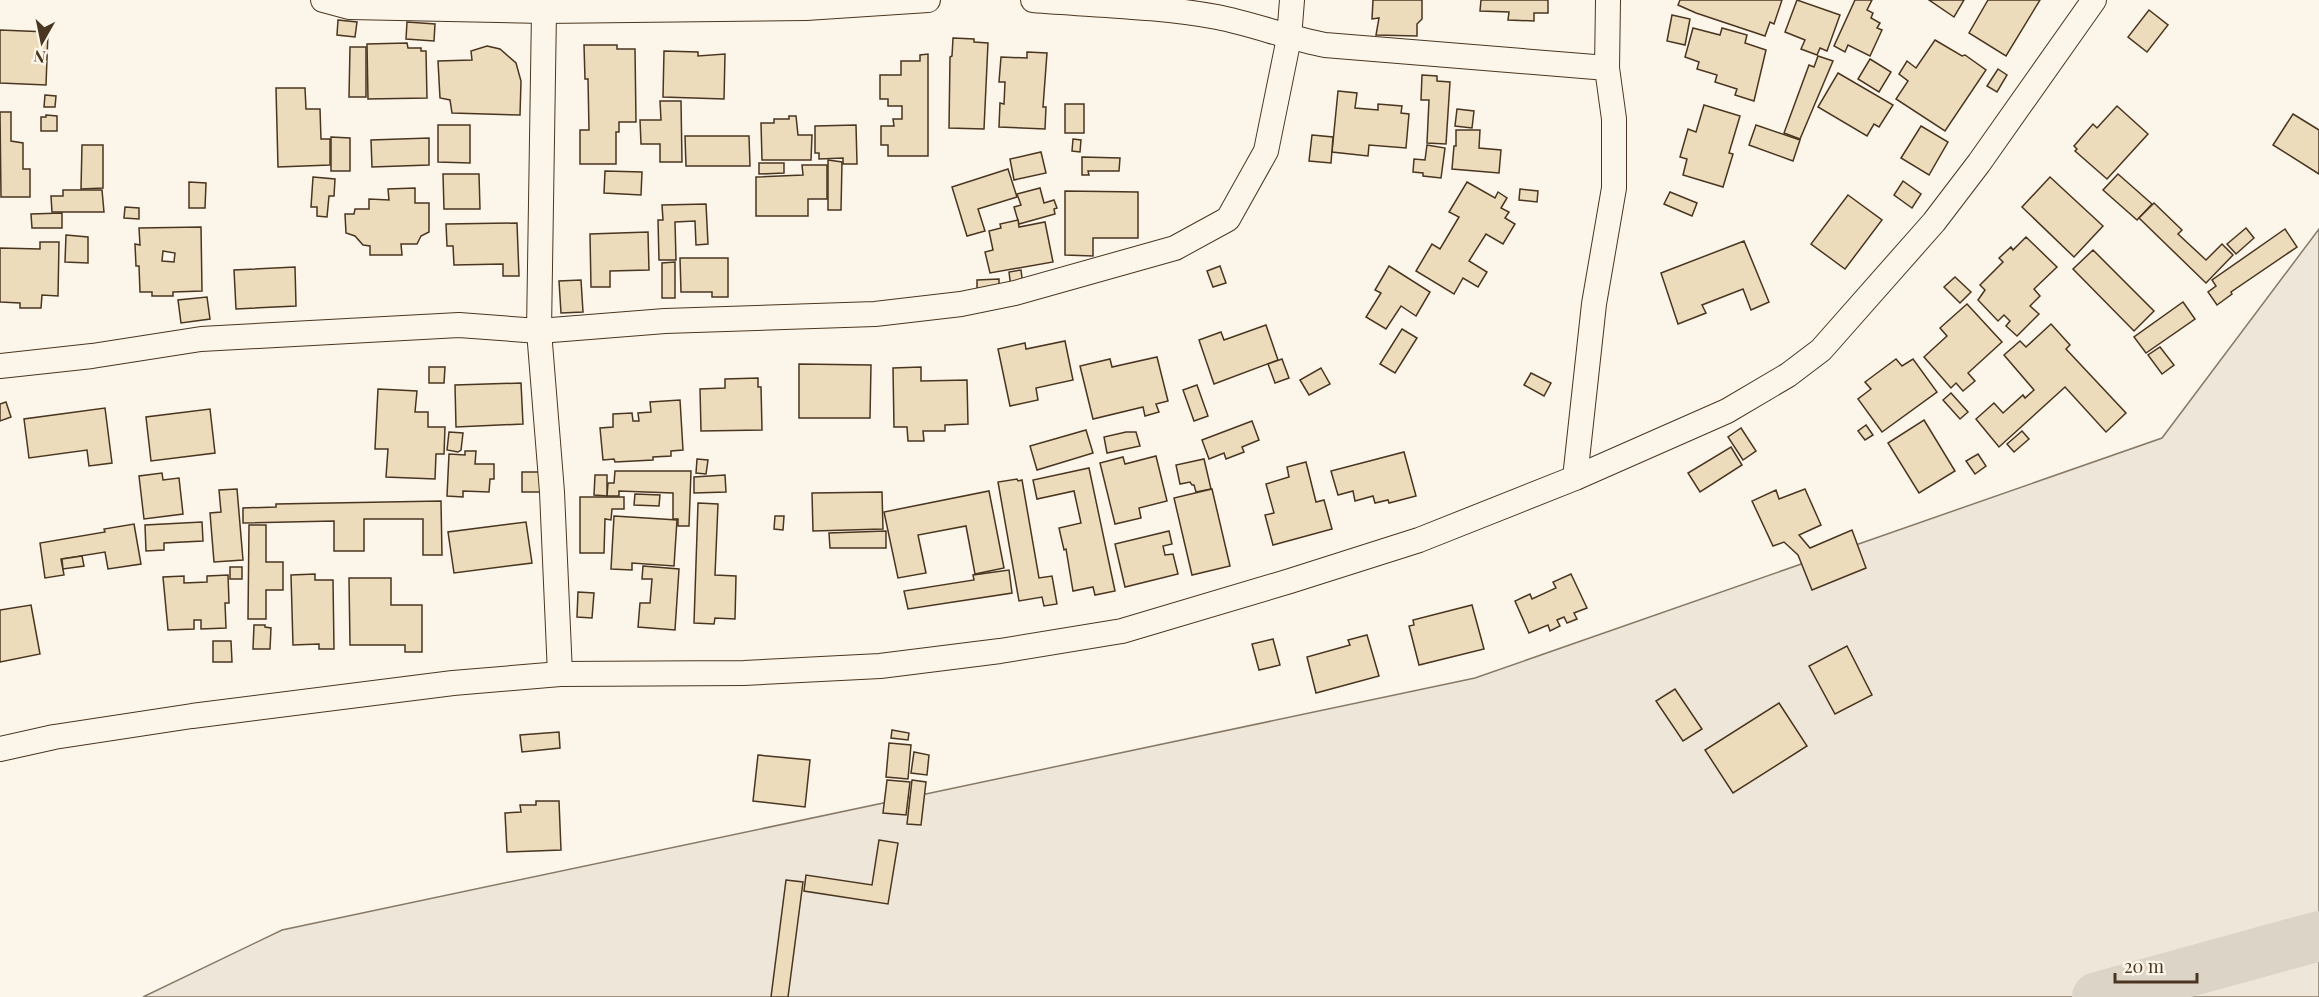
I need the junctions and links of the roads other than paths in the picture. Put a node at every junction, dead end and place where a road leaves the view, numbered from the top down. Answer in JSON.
{"nodes":[{"id":1,"x":323,"y":0,"type":"edge"},
{"id":2,"x":928,"y":0,"type":"edge"},
{"id":3,"x":1033,"y":0,"type":"edge"},
{"id":4,"x":1292,"y":0,"type":"edge"},
{"id":5,"x":1608,"y":0,"type":"edge"},
{"id":6,"x":2094,"y":0,"type":"edge"},
{"id":7,"x":544,"y":11,"type":"junction"},
{"id":8,"x":1290,"y":38,"type":"junction"},
{"id":9,"x":1607,"y":68,"type":"junction"},
{"id":10,"x":539,"y":331,"type":"junction"},
{"id":11,"x":0,"y":366,"type":"edge"},
{"id":12,"x":1575,"y":478,"type":"junction"},
{"id":13,"x":560,"y":674,"type":"junction"},
{"id":14,"x":0,"y":749,"type":"edge"}],
"edges":[{"from":1,"to":7,"type":"street"},
{"from":2,"to":7,"type":"street"},
{"from":3,"to":8,"type":"street"},
{"from":4,"to":8,"type":"street"},
{"from":5,"to":9,"type":"street"},
{"from":6,"to":12,"type":"street"},
{"from":7,"to":10,"type":"street"},
{"from":8,"to":9,"type":"street"},
{"from":8,"to":10,"type":"street"},
{"from":9,"to":12,"type":"street"},
{"from":10,"to":11,"type":"street"},
{"from":10,"to":13,"type":"street"},
{"from":12,"to":13,"type":"street"},
{"from":13,"to":14,"type":"street"}]}
